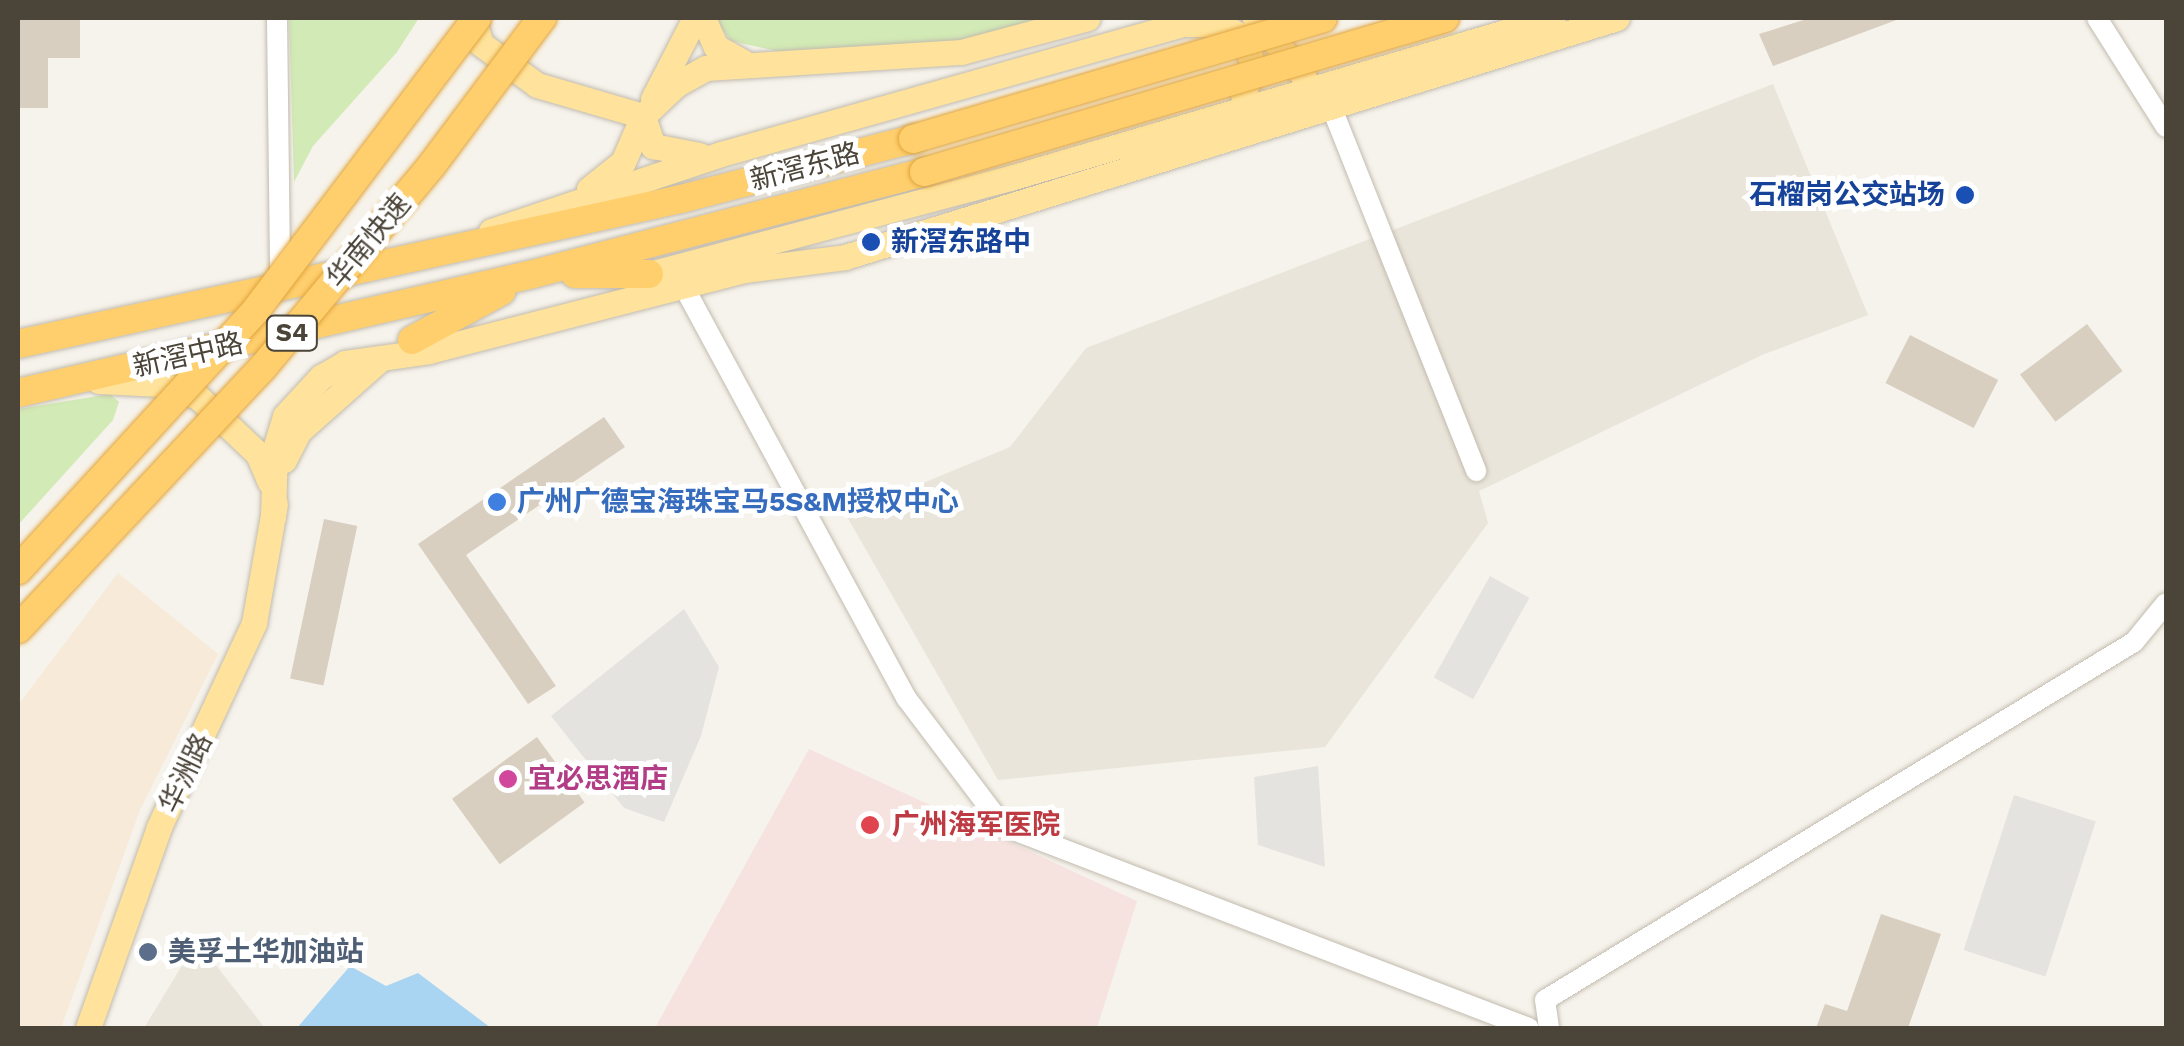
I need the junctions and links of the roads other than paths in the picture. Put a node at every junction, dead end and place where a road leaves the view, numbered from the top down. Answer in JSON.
{"nodes":[{"id":1,"x":277,"y":18,"type":"edge"},
{"id":2,"x":475,"y":18,"type":"edge"},
{"id":3,"x":542,"y":18,"type":"edge"},
{"id":4,"x":695,"y":18,"type":"edge"},
{"id":5,"x":703,"y":18,"type":"edge"},
{"id":6,"x":1088,"y":18,"type":"edge"},
{"id":7,"x":1204,"y":18,"type":"edge"},
{"id":8,"x":1255,"y":18,"type":"edge"},
{"id":9,"x":1296,"y":18,"type":"edge"},
{"id":10,"x":1323,"y":18,"type":"edge"},
{"id":11,"x":1444,"y":18,"type":"edge"},
{"id":12,"x":1553,"y":18,"type":"edge"},
{"id":13,"x":1617,"y":18,"type":"edge"},
{"id":14,"x":2097,"y":18,"type":"edge"},
{"id":15,"x":1178,"y":25,"type":"junction"},
{"id":16,"x":743,"y":62,"type":"junction"},
{"id":17,"x":1362,"y":74,"type":"junction"},
{"id":18,"x":1323,"y":97,"type":"junction"},
{"id":19,"x":1229,"y":114,"type":"junction"},
{"id":20,"x":643,"y":116,"type":"junction"},
{"id":21,"x":2166,"y":127,"type":"edge"},
{"id":22,"x":721,"y":154,"type":"junction"},
{"id":23,"x":572,"y":200,"type":"junction"},
{"id":24,"x":421,"y":257,"type":"junction"},
{"id":25,"x":533,"y":274,"type":"junction"},
{"id":26,"x":649,"y":274,"type":"joint"},
{"id":27,"x":280,"y":286,"type":"junction"},
{"id":28,"x":684,"y":287,"type":"junction"},
{"id":29,"x":412,"y":340,"type":"joint"},
{"id":30,"x":18,"y":344,"type":"edge"},
{"id":31,"x":383,"y":357,"type":"junction"},
{"id":32,"x":47,"y":387,"type":"junction"},
{"id":33,"x":18,"y":394,"type":"edge"},
{"id":34,"x":1476,"y":471,"type":"dead end"},
{"id":35,"x":274,"y":516,"type":"junction"},
{"id":36,"x":18,"y":570,"type":"edge"},
{"id":37,"x":2166,"y":603,"type":"edge"},
{"id":38,"x":18,"y":628,"type":"edge"},
{"id":39,"x":88,"y":1028,"type":"edge"},
{"id":40,"x":1530,"y":1028,"type":"edge"},
{"id":41,"x":1550,"y":1028,"type":"edge"}],
"edges":[{"from":1,"to":27,"type":"street"},
{"from":2,"to":20,"type":"main road"},
{"from":2,"to":36,"type":"highway","name":"华南快速","number":"S4","bridge":true},
{"from":3,"to":38,"type":"highway","name":"华南快速","number":"S4","bridge":true},
{"from":4,"to":20,"type":"main road"},
{"from":5,"to":16,"type":"main road"},
{"from":6,"to":16,"type":"main road"},
{"from":7,"to":15,"type":"main road"},
{"from":8,"to":18,"type":"main road"},
{"from":9,"to":17,"type":"main road"},
{"from":10,"to":24,"type":"highway","name":"新滘东路","bridge":true},
{"from":11,"to":25,"type":"highway","name":"新滘东路","bridge":true},
{"from":12,"to":17,"type":"main road"},
{"from":13,"to":18,"type":"main road"},
{"from":14,"to":21,"type":"street"},
{"from":15,"to":19,"type":"main road"},
{"from":15,"to":22,"type":"main road"},
{"from":16,"to":20,"type":"main road"},
{"from":17,"to":18,"type":"main road"},
{"from":18,"to":19,"type":"main road"},
{"from":18,"to":28,"type":"main road"},
{"from":18,"to":34,"type":"street"},
{"from":19,"to":26,"type":"main road"},
{"from":20,"to":22,"type":"main road"},
{"from":20,"to":23,"type":"main road"},
{"from":22,"to":23,"type":"main road"},
{"from":23,"to":24,"type":"main road"},
{"from":24,"to":27,"type":"highway","name":"新滘东路"},
{"from":25,"to":26,"type":"highway"},
{"from":25,"to":29,"type":"highway"},
{"from":25,"to":32,"type":"highway","name":"新滘中路"},
{"from":27,"to":30,"type":"highway","name":"新滘中路"},
{"from":28,"to":31,"type":"main road"},
{"from":28,"to":40,"type":"street"},
{"from":29,"to":31,"type":"main road","name":"华洲路"},
{"from":31,"to":35,"type":"main road","name":"华洲路"},
{"from":32,"to":33,"type":"highway","name":"新滘中路"},
{"from":32,"to":35,"type":"main road"},
{"from":35,"to":39,"type":"main road","name":"华洲路"},
{"from":37,"to":41,"type":"street"}]}
